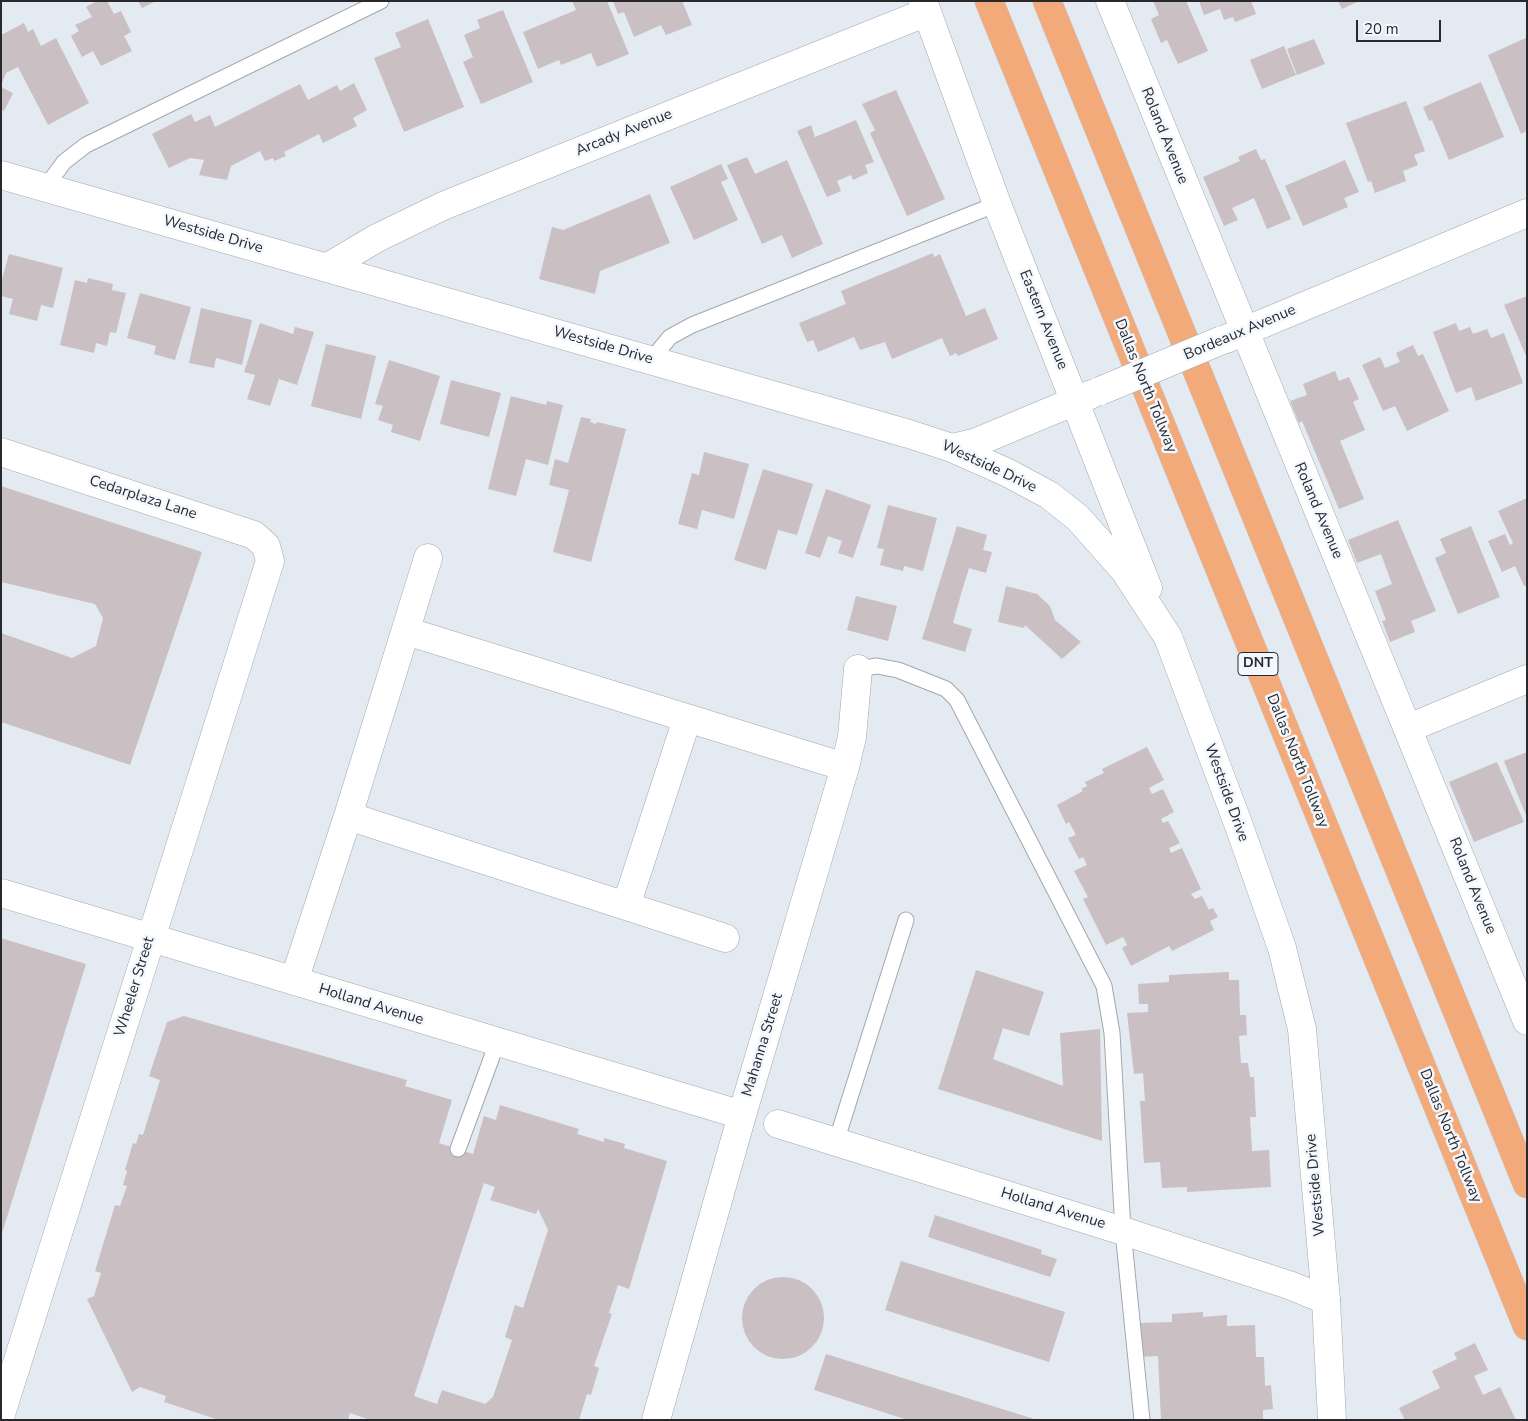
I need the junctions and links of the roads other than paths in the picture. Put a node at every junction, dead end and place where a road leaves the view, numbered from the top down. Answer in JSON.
{"nodes":[{"id":1,"x":381,"y":1,"type":"edge"},
{"id":2,"x":989,"y":1,"type":"edge"},
{"id":3,"x":1047,"y":1,"type":"edge"},
{"id":4,"x":1110,"y":1,"type":"edge"},
{"id":5,"x":925,"y":7,"type":"edge"},
{"id":6,"x":1,"y":175,"type":"edge"},
{"id":7,"x":45,"y":188,"type":"junction"},
{"id":8,"x":997,"y":204,"type":"junction"},
{"id":9,"x":1527,"y":212,"type":"edge"},
{"id":10,"x":328,"y":267,"type":"junction"},
{"id":11,"x":1233,"y":336,"type":"junction"},
{"id":12,"x":651,"y":360,"type":"junction"},
{"id":13,"x":1075,"y":401,"type":"junction"},
{"id":14,"x":952,"y":448,"type":"junction"},
{"id":15,"x":1,"y":452,"type":"edge"},
{"id":16,"x":428,"y":558,"type":"dead end"},
{"id":17,"x":270,"y":561,"type":"joint"},
{"id":18,"x":406,"y":631,"type":"junction"},
{"id":19,"x":1168,"y":637,"type":"junction"},
{"id":20,"x":858,"y":669,"type":"joint"},
{"id":21,"x":1527,"y":679,"type":"edge"},
{"id":22,"x":687,"y":719,"type":"junction"},
{"id":23,"x":1409,"y":728,"type":"junction"},
{"id":24,"x":845,"y":767,"type":"junction"},
{"id":25,"x":348,"y":816,"type":"junction"},
{"id":26,"x":1,"y":893,"type":"edge"},
{"id":27,"x":626,"y":906,"type":"junction"},
{"id":28,"x":906,"y":920,"type":"dead end"},
{"id":29,"x":150,"y":938,"type":"junction"},
{"id":30,"x":725,"y":938,"type":"dead end"},
{"id":31,"x":294,"y":981,"type":"junction"},
{"id":32,"x":1527,"y":1021,"type":"edge"},
{"id":33,"x":497,"y":1043,"type":"junction"},
{"id":34,"x":742,"y":1115,"type":"junction"},
{"id":35,"x":778,"y":1124,"type":"dead end"},
{"id":36,"x":836,"y":1142,"type":"junction"},
{"id":37,"x":458,"y":1149,"type":"dead end"},
{"id":38,"x":1527,"y":1184,"type":"edge"},
{"id":39,"x":1123,"y":1231,"type":"junction"},
{"id":40,"x":1326,"y":1300,"type":"junction"},
{"id":41,"x":1527,"y":1326,"type":"edge"},
{"id":42,"x":1,"y":1414,"type":"edge"},
{"id":43,"x":656,"y":1420,"type":"edge"},
{"id":44,"x":1142,"y":1420,"type":"edge"},
{"id":45,"x":1332,"y":1420,"type":"edge"}],
"edges":[{"from":1,"to":7,"type":"lane"},
{"from":2,"to":41,"type":"highway","name":"Dallas North Tollway","number":"DNT"},
{"from":3,"to":38,"type":"highway"},
{"from":4,"to":11,"type":"street","name":"Roland Avenue"},
{"from":5,"to":8,"type":"street","name":"Eastern Avenue"},
{"from":5,"to":10,"type":"street","name":"Arcady Avenue"},
{"from":6,"to":7,"type":"street","name":"Westside Drive"},
{"from":7,"to":10,"type":"street","name":"Westside Drive"},
{"from":8,"to":12,"type":"lane"},
{"from":8,"to":13,"type":"street","name":"Eastern Avenue"},
{"from":9,"to":11,"type":"street","name":"Bordeaux Avenue"},
{"from":10,"to":12,"type":"street","name":"Westside Drive"},
{"from":11,"to":13,"type":"street","name":"Bordeaux Avenue","bridge":true},
{"from":11,"to":23,"type":"street","name":"Roland Avenue"},
{"from":12,"to":14,"type":"street","name":"Westside Drive"},
{"from":13,"to":14,"type":"street","name":"Bordeaux Avenue"},
{"from":13,"to":19,"type":"street","name":"Eastern Avenue"},
{"from":14,"to":19,"type":"street","name":"Westside Drive"},
{"from":15,"to":17,"type":"street","name":"Cedarplaza Lane"},
{"from":16,"to":18,"type":"street"},
{"from":17,"to":29,"type":"street","name":"Wheeler Street"},
{"from":18,"to":22,"type":"street"},
{"from":18,"to":25,"type":"street"},
{"from":19,"to":40,"type":"street","name":"Westside Drive"},
{"from":20,"to":24,"type":"street","name":"Mahanna Street"},
{"from":20,"to":39,"type":"lane"},
{"from":21,"to":23,"type":"street"},
{"from":22,"to":24,"type":"street"},
{"from":22,"to":27,"type":"street"},
{"from":23,"to":32,"type":"street","name":"Roland Avenue"},
{"from":24,"to":34,"type":"street","name":"Mahanna Street"},
{"from":25,"to":27,"type":"street"},
{"from":25,"to":31,"type":"street"},
{"from":26,"to":29,"type":"street","name":"Holland Avenue"},
{"from":27,"to":30,"type":"street"},
{"from":28,"to":36,"type":"lane"},
{"from":29,"to":31,"type":"street","name":"Holland Avenue"},
{"from":29,"to":42,"type":"street","name":"Wheeler Street"},
{"from":31,"to":33,"type":"street","name":"Holland Avenue"},
{"from":33,"to":34,"type":"street","name":"Holland Avenue"},
{"from":33,"to":37,"type":"lane"},
{"from":34,"to":43,"type":"street","name":"Mahanna Street"},
{"from":35,"to":36,"type":"street","name":"Holland Avenue"},
{"from":36,"to":39,"type":"street","name":"Holland Avenue"},
{"from":39,"to":40,"type":"street","name":"Holland Avenue"},
{"from":39,"to":44,"type":"lane"},
{"from":40,"to":45,"type":"street","name":"Westside Drive"}]}
